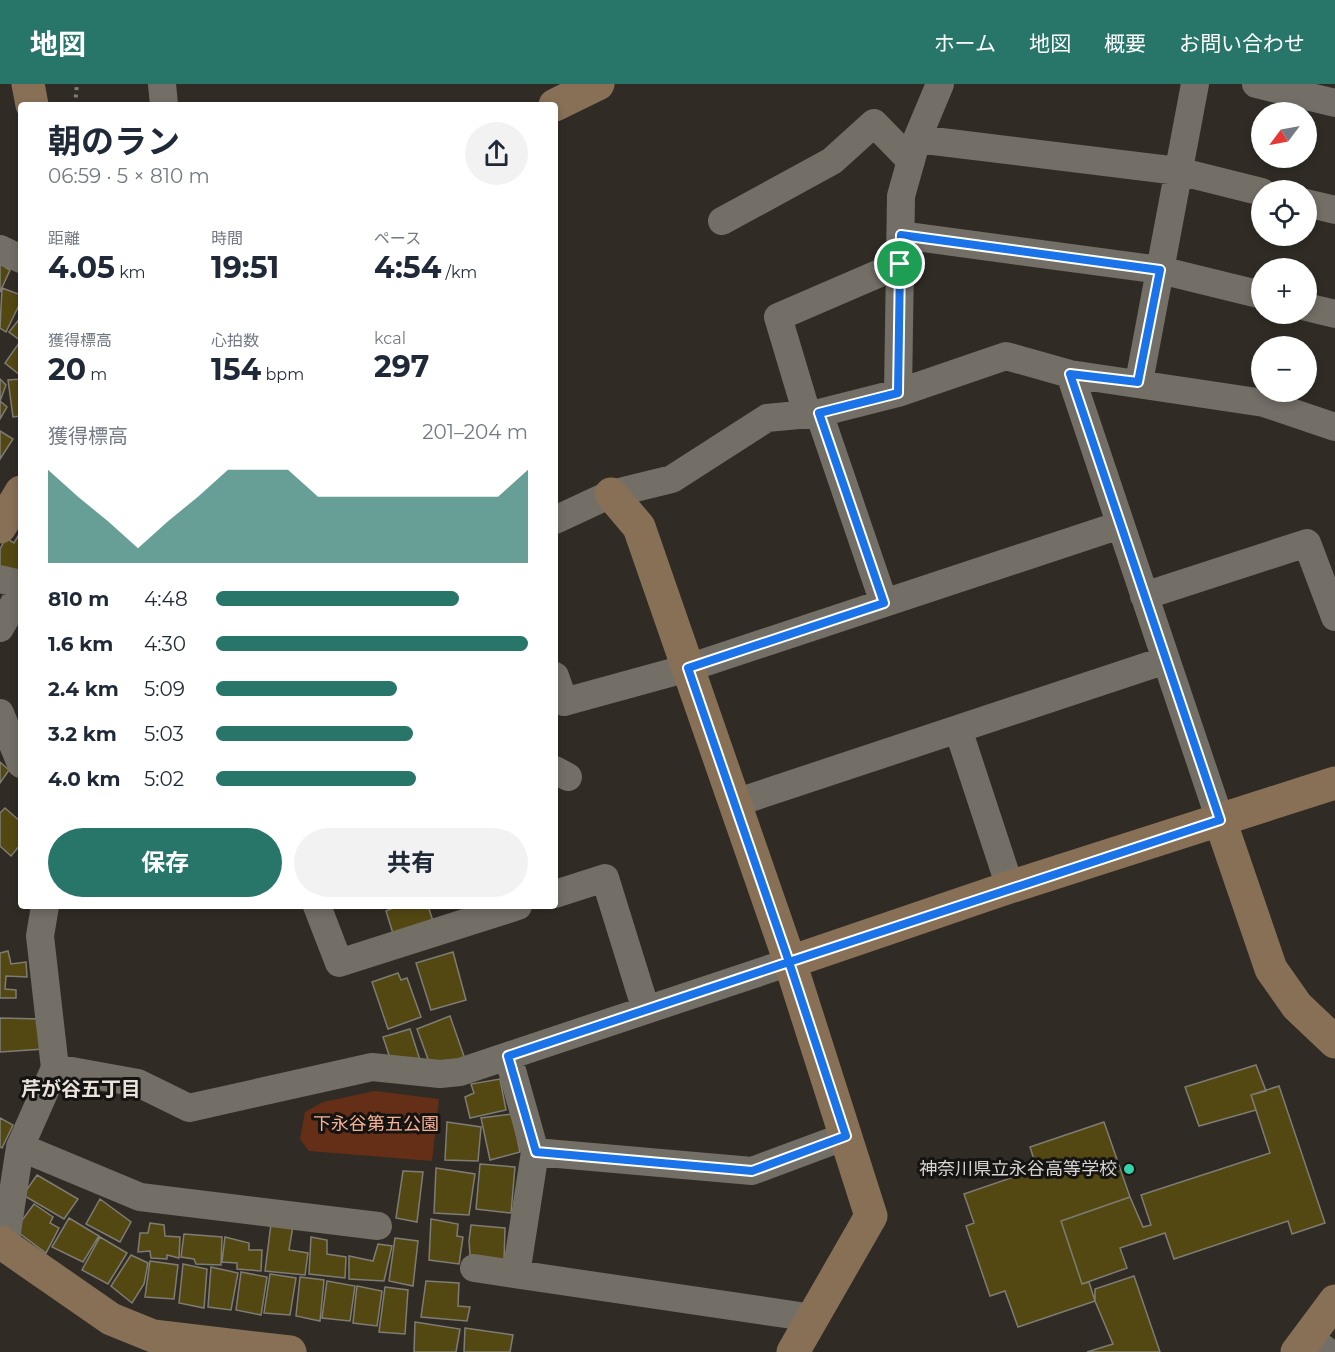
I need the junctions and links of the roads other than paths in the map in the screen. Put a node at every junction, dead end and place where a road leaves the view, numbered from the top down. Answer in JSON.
{"nodes":[{"id":1,"x":28,"y":84,"type":"edge"},
{"id":2,"x":162,"y":84,"type":"edge"},
{"id":3,"x":598,"y":84,"type":"edge"},
{"id":4,"x":940,"y":84,"type":"edge"},
{"id":5,"x":1195,"y":84,"type":"edge"},
{"id":6,"x":1256,"y":84,"type":"edge"},
{"id":7,"x":31,"y":102,"type":"edge"},
{"id":8,"x":164,"y":102,"type":"edge"},
{"id":9,"x":1335,"y":103,"type":"edge"},
{"id":10,"x":558,"y":104,"type":"edge"},
{"id":11,"x":914,"y":150,"type":"junction"},
{"id":12,"x":1178,"y":171,"type":"junction"},
{"id":13,"x":1251,"y":189,"type":"edge"},
{"id":14,"x":1317,"y":206,"type":"edge"},
{"id":15,"x":1335,"y":210,"type":"edge"},
{"id":16,"x":722,"y":221,"type":"dead end"},
{"id":17,"x":901,"y":235,"type":"junction"},
{"id":18,"x":0,"y":249,"type":"edge"},
{"id":19,"x":18,"y":258,"type":"edge"},
{"id":20,"x":900,"y":264,"type":"junction"},
{"id":21,"x":1160,"y":270,"type":"junction"},
{"id":22,"x":1251,"y":293,"type":"edge"},
{"id":23,"x":1317,"y":310,"type":"edge"},
{"id":24,"x":1335,"y":314,"type":"edge"},
{"id":25,"x":1070,"y":374,"type":"junction"},
{"id":26,"x":1138,"y":382,"type":"junction"},
{"id":27,"x":898,"y":393,"type":"junction"},
{"id":28,"x":813,"y":414,"type":"junction"},
{"id":29,"x":1335,"y":427,"type":"edge"},
{"id":30,"x":611,"y":494,"type":"junction"},
{"id":31,"x":18,"y":497,"type":"edge"},
{"id":32,"x":558,"y":519,"type":"edge"},
{"id":33,"x":1120,"y":525,"type":"junction"},
{"id":34,"x":0,"y":527,"type":"edge"},
{"id":35,"x":0,"y":579,"type":"edge"},
{"id":36,"x":18,"y":583,"type":"edge"},
{"id":37,"x":18,"y":596,"type":"edge"},
{"id":38,"x":1144,"y":596,"type":"junction"},
{"id":39,"x":884,"y":603,"type":"junction"},
{"id":40,"x":1335,"y":617,"type":"edge"},
{"id":41,"x":0,"y":627,"type":"edge"},
{"id":42,"x":1166,"y":660,"type":"junction"},
{"id":43,"x":688,"y":668,"type":"junction"},
{"id":44,"x":558,"y":685,"type":"edge"},
{"id":45,"x":0,"y":713,"type":"edge"},
{"id":46,"x":958,"y":729,"type":"junction"},
{"id":47,"x":18,"y":757,"type":"edge"},
{"id":48,"x":1335,"y":783,"type":"edge"},
{"id":49,"x":735,"y":803,"type":"junction"},
{"id":50,"x":1220,"y":820,"type":"junction"},
{"id":51,"x":1010,"y":887,"type":"junction"},
{"id":52,"x":558,"y":893,"type":"edge"},
{"id":53,"x":44,"y":909,"type":"edge"},
{"id":54,"x":318,"y":909,"type":"edge"},
{"id":55,"x":498,"y":909,"type":"edge"},
{"id":56,"x":443,"y":917,"type":"edge"},
{"id":57,"x":789,"y":962,"type":"junction"},
{"id":58,"x":646,"y":1010,"type":"junction"},
{"id":59,"x":1335,"y":1042,"type":"edge"},
{"id":60,"x":508,"y":1056,"type":"junction"},
{"id":61,"x":55,"y":1068,"type":"junction"},
{"id":62,"x":846,"y":1136,"type":"junction"},
{"id":63,"x":20,"y":1147,"type":"junction"},
{"id":64,"x":536,"y":1152,"type":"junction"},
{"id":65,"x":378,"y":1226,"type":"dead end"},
{"id":66,"x":2,"y":1244,"type":"edge"},
{"id":67,"x":474,"y":1268,"type":"dead end"},
{"id":68,"x":516,"y":1274,"type":"junction"},
{"id":69,"x":1335,"y":1301,"type":"edge"},
{"id":70,"x":813,"y":1318,"type":"junction"},
{"id":71,"x":1311,"y":1347,"type":"edge"},
{"id":72,"x":223,"y":1348,"type":"edge"},
{"id":73,"x":288,"y":1352,"type":"edge"},
{"id":74,"x":793,"y":1352,"type":"edge"}],
"edges":[{"from":1,"to":7,"type":"street"},
{"from":2,"to":8,"type":"street"},
{"from":3,"to":10,"type":"street"},
{"from":4,"to":11,"type":"street"},
{"from":5,"to":12,"type":"street"},
{"from":6,"to":9,"type":"street"},
{"from":11,"to":12,"type":"street"},
{"from":11,"to":16,"type":"street"},
{"from":11,"to":17,"type":"street"},
{"from":12,"to":13,"type":"street"},
{"from":12,"to":21,"type":"street"},
{"from":14,"to":15,"type":"street"},
{"from":17,"to":20,"type":"street"},
{"from":17,"to":21,"type":"street"},
{"from":18,"to":19,"type":"street"},
{"from":20,"to":27,"type":"street"},
{"from":20,"to":28,"type":"street"},
{"from":21,"to":22,"type":"street"},
{"from":21,"to":26,"type":"street"},
{"from":23,"to":24,"type":"street"},
{"from":25,"to":26,"type":"street"},
{"from":25,"to":27,"type":"street"},
{"from":25,"to":33,"type":"street"},
{"from":26,"to":29,"type":"street"},
{"from":27,"to":28,"type":"street"},
{"from":28,"to":30,"type":"street"},
{"from":28,"to":39,"type":"street"},
{"from":30,"to":32,"type":"street"},
{"from":30,"to":43,"type":"street"},
{"from":31,"to":34,"type":"street"},
{"from":33,"to":38,"type":"street"},
{"from":33,"to":39,"type":"street"},
{"from":35,"to":36,"type":"street"},
{"from":37,"to":41,"type":"street"},
{"from":38,"to":40,"type":"street"},
{"from":38,"to":42,"type":"street"},
{"from":39,"to":43,"type":"street"},
{"from":42,"to":46,"type":"street"},
{"from":42,"to":50,"type":"street"},
{"from":43,"to":44,"type":"street"},
{"from":43,"to":49,"type":"street"},
{"from":45,"to":47,"type":"street"},
{"from":46,"to":49,"type":"street"},
{"from":46,"to":51,"type":"street"},
{"from":48,"to":50,"type":"street"},
{"from":49,"to":57,"type":"street"},
{"from":50,"to":51,"type":"street"},
{"from":50,"to":59,"type":"street"},
{"from":51,"to":57,"type":"street"},
{"from":52,"to":58,"type":"street"},
{"from":53,"to":61,"type":"street"},
{"from":54,"to":56,"type":"street"},
{"from":55,"to":56,"type":"street"},
{"from":57,"to":58,"type":"street"},
{"from":57,"to":62,"type":"street"},
{"from":58,"to":60,"type":"street"},
{"from":60,"to":61,"type":"street"},
{"from":60,"to":64,"type":"street"},
{"from":61,"to":63,"type":"street"},
{"from":62,"to":64,"type":"street"},
{"from":62,"to":70,"type":"street"},
{"from":63,"to":65,"type":"street"},
{"from":63,"to":66,"type":"street"},
{"from":64,"to":68,"type":"street"},
{"from":66,"to":72,"type":"street"},
{"from":67,"to":68,"type":"street"},
{"from":68,"to":70,"type":"street"},
{"from":69,"to":71,"type":"street"},
{"from":70,"to":74,"type":"street"},
{"from":72,"to":73,"type":"street"}]}
